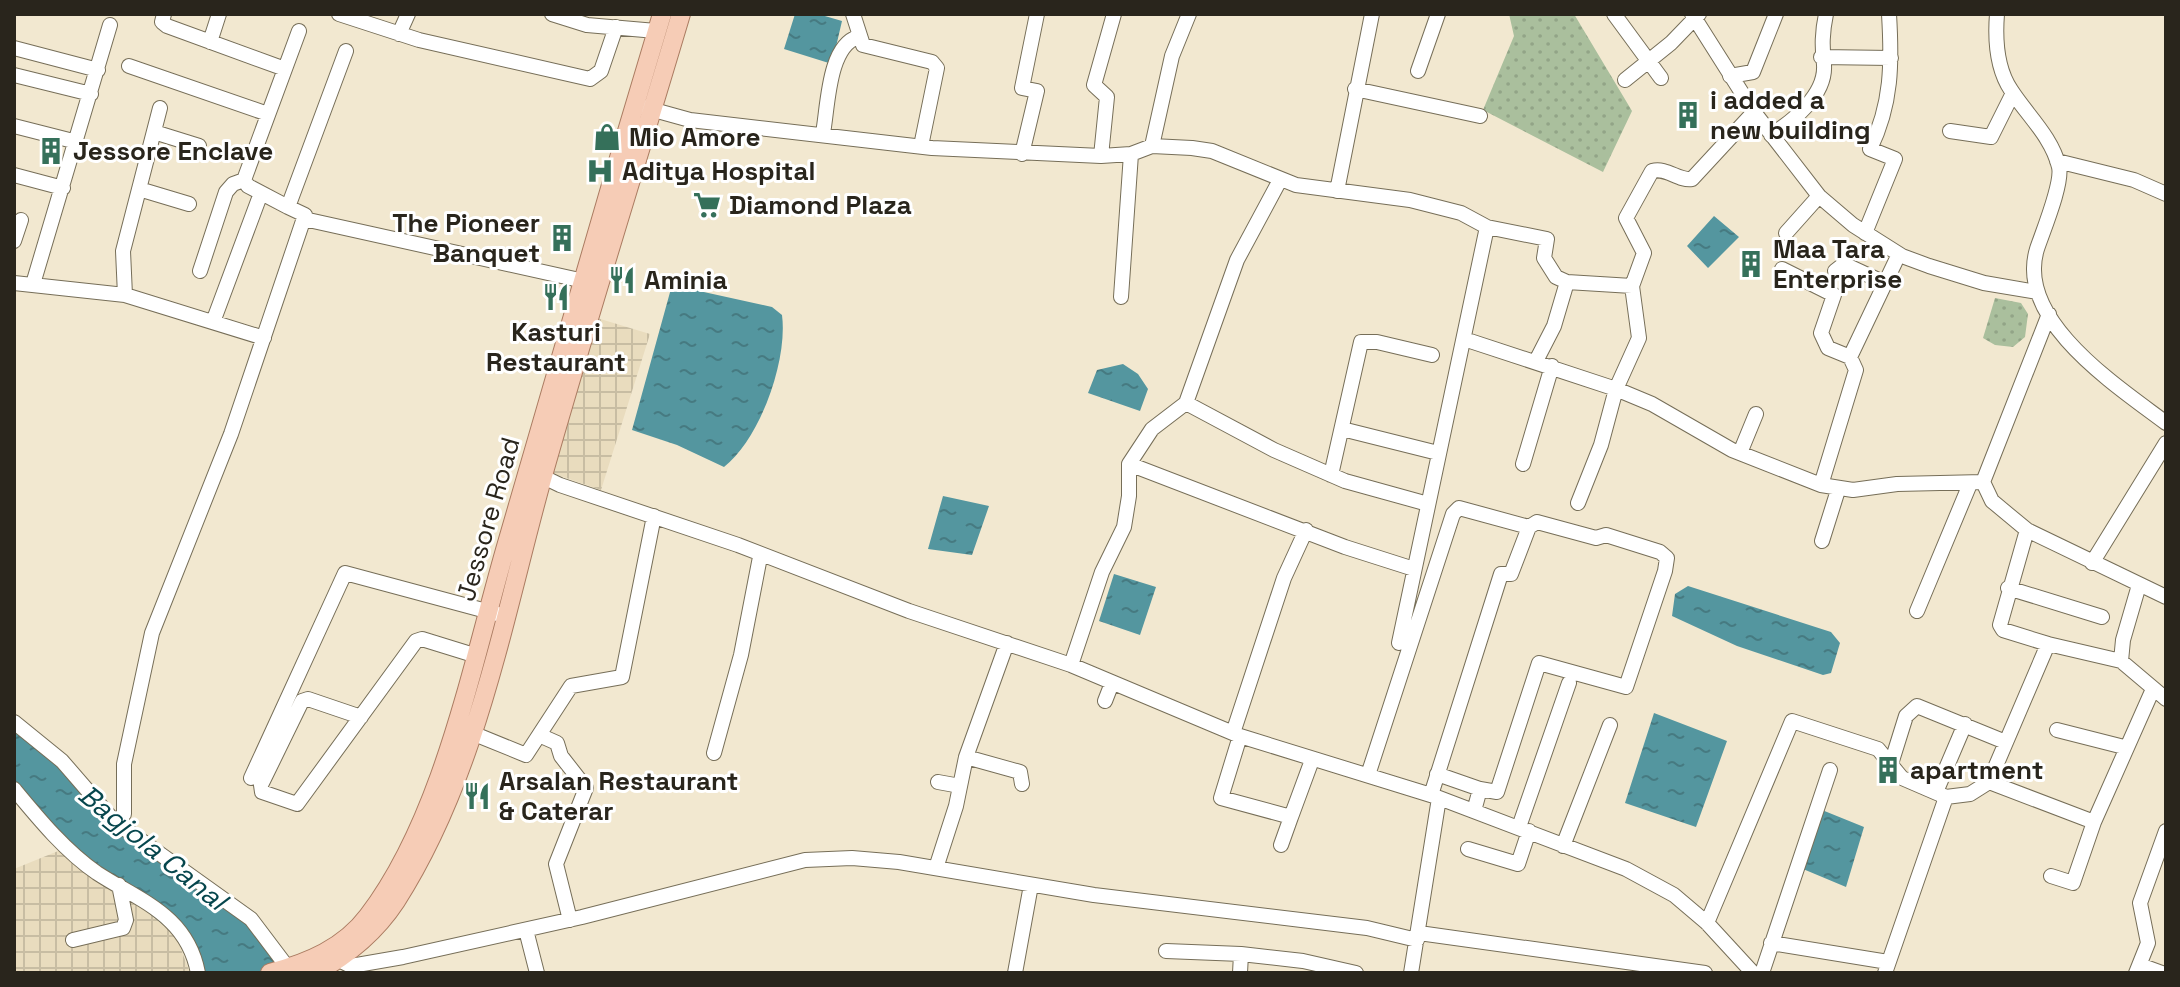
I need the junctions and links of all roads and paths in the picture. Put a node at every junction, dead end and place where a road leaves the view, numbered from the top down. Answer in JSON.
{"nodes":[{"id":1,"x":164,"y":14,"type":"edge"},
{"id":2,"x":219,"y":14,"type":"edge"},
{"id":3,"x":339,"y":14,"type":"edge"},
{"id":4,"x":408,"y":14,"type":"edge"},
{"id":5,"x":552,"y":14,"type":"edge"},
{"id":6,"x":681,"y":14,"type":"edge"},
{"id":7,"x":853,"y":14,"type":"edge"},
{"id":8,"x":1037,"y":14,"type":"edge"},
{"id":9,"x":1114,"y":14,"type":"edge"},
{"id":10,"x":1189,"y":14,"type":"edge"},
{"id":11,"x":1372,"y":14,"type":"edge"},
{"id":12,"x":1438,"y":14,"type":"edge"},
{"id":13,"x":1614,"y":14,"type":"edge"},
{"id":14,"x":1776,"y":14,"type":"edge"},
{"id":15,"x":1826,"y":14,"type":"edge"},
{"id":16,"x":1889,"y":14,"type":"edge"},
{"id":17,"x":1997,"y":14,"type":"edge"},
{"id":18,"x":1695,"y":15,"type":"edge"},
{"id":19,"x":659,"y":23,"type":"edge"},
{"id":20,"x":110,"y":25,"type":"dead end"},
{"id":21,"x":616,"y":27,"type":"junction"},
{"id":22,"x":299,"y":31,"type":"dead end"},
{"id":23,"x":399,"y":34,"type":"junction"},
{"id":24,"x":858,"y":37,"type":"junction"},
{"id":25,"x":210,"y":42,"type":"junction"},
{"id":26,"x":14,"y":48,"type":"edge"},
{"id":27,"x":346,"y":51,"type":"dead end"},
{"id":28,"x":1821,"y":57,"type":"junction"},
{"id":29,"x":1891,"y":58,"type":"junction"},
{"id":30,"x":1647,"y":62,"type":"junction"},
{"id":31,"x":129,"y":66,"type":"dead end"},
{"id":32,"x":285,"y":69,"type":"junction"},
{"id":33,"x":98,"y":70,"type":"junction"},
{"id":34,"x":1418,"y":71,"type":"dead end"},
{"id":35,"x":14,"y":75,"type":"edge"},
{"id":36,"x":1730,"y":76,"type":"junction"},
{"id":37,"x":1661,"y":78,"type":"dead end"},
{"id":38,"x":1625,"y":80,"type":"dead end"},
{"id":39,"x":1355,"y":89,"type":"junction"},
{"id":40,"x":2013,"y":93,"type":"junction"},
{"id":41,"x":91,"y":94,"type":"junction"},
{"id":42,"x":634,"y":103,"type":"junction"},
{"id":43,"x":160,"y":108,"type":"dead end"},
{"id":44,"x":652,"y":111,"type":"junction"},
{"id":45,"x":1754,"y":112,"type":"junction"},
{"id":46,"x":268,"y":114,"type":"junction"},
{"id":47,"x":1480,"y":116,"type":"dead end"},
{"id":48,"x":14,"y":126,"type":"edge"},
{"id":49,"x":1950,"y":131,"type":"dead end"},
{"id":50,"x":154,"y":132,"type":"junction"},
{"id":51,"x":823,"y":133,"type":"junction"},
{"id":52,"x":1771,"y":135,"type":"junction"},
{"id":53,"x":77,"y":142,"type":"junction"},
{"id":54,"x":199,"y":146,"type":"dead end"},
{"id":55,"x":921,"y":146,"type":"junction"},
{"id":56,"x":1152,"y":146,"type":"junction"},
{"id":57,"x":1022,"y":154,"type":"junction"},
{"id":58,"x":1131,"y":154,"type":"junction"},
{"id":59,"x":1101,"y":156,"type":"junction"},
{"id":60,"x":2057,"y":161,"type":"junction"},
{"id":61,"x":14,"y":175,"type":"edge"},
{"id":62,"x":244,"y":180,"type":"junction"},
{"id":63,"x":1280,"y":180,"type":"junction"},
{"id":64,"x":63,"y":188,"type":"junction"},
{"id":65,"x":139,"y":189,"type":"junction"},
{"id":66,"x":1337,"y":191,"type":"junction"},
{"id":67,"x":261,"y":193,"type":"junction"},
{"id":68,"x":2166,"y":194,"type":"edge"},
{"id":69,"x":1819,"y":196,"type":"junction"},
{"id":70,"x":189,"y":204,"type":"dead end"},
{"id":71,"x":288,"y":207,"type":"junction"},
{"id":72,"x":304,"y":219,"type":"junction"},
{"id":73,"x":21,"y":220,"type":"dead end"},
{"id":74,"x":1487,"y":227,"type":"junction"},
{"id":75,"x":1786,"y":233,"type":"dead end"},
{"id":76,"x":1865,"y":233,"type":"junction"},
{"id":77,"x":14,"y":241,"type":"edge"},
{"id":78,"x":1899,"y":254,"type":"junction"},
{"id":79,"x":1782,"y":269,"type":"dead end"},
{"id":80,"x":200,"y":271,"type":"dead end"},
{"id":81,"x":1835,"y":271,"type":"dead end"},
{"id":82,"x":1567,"y":282,"type":"junction"},
{"id":83,"x":14,"y":283,"type":"edge"},
{"id":84,"x":592,"y":283,"type":"junction"},
{"id":85,"x":1885,"y":283,"type":"junction"},
{"id":86,"x":33,"y":284,"type":"junction"},
{"id":87,"x":1632,"y":286,"type":"junction"},
{"id":88,"x":2037,"y":292,"type":"junction"},
{"id":89,"x":125,"y":295,"type":"junction"},
{"id":90,"x":1121,"y":297,"type":"dead end"},
{"id":91,"x":2049,"y":314,"type":"junction"},
{"id":92,"x":213,"y":322,"type":"junction"},
{"id":93,"x":264,"y":338,"type":"junction"},
{"id":94,"x":1464,"y":339,"type":"junction"},
{"id":95,"x":1432,"y":355,"type":"dead end"},
{"id":96,"x":1850,"y":357,"type":"junction"},
{"id":97,"x":1536,"y":361,"type":"junction"},
{"id":98,"x":1552,"y":366,"type":"junction"},
{"id":99,"x":1616,"y":389,"type":"junction"},
{"id":100,"x":1186,"y":403,"type":"junction"},
{"id":101,"x":1756,"y":414,"type":"dead end"},
{"id":102,"x":2166,"y":423,"type":"edge"},
{"id":103,"x":1342,"y":429,"type":"junction"},
{"id":104,"x":2166,"y":443,"type":"edge"},
{"id":105,"x":1438,"y":453,"type":"junction"},
{"id":106,"x":1740,"y":453,"type":"junction"},
{"id":107,"x":1129,"y":464,"type":"junction"},
{"id":108,"x":1523,"y":464,"type":"dead end"},
{"id":109,"x":536,"y":473,"type":"junction"},
{"id":110,"x":1331,"y":475,"type":"junction"},
{"id":111,"x":1976,"y":483,"type":"junction"},
{"id":112,"x":1821,"y":485,"type":"junction"},
{"id":113,"x":1838,"y":490,"type":"junction"},
{"id":114,"x":1578,"y":503,"type":"dead end"},
{"id":115,"x":1428,"y":504,"type":"junction"},
{"id":116,"x":654,"y":516,"type":"junction"},
{"id":117,"x":1529,"y":527,"type":"junction"},
{"id":118,"x":1306,"y":530,"type":"junction"},
{"id":119,"x":2027,"y":530,"type":"junction"},
{"id":120,"x":1822,"y":541,"type":"dead end"},
{"id":121,"x":760,"y":557,"type":"junction"},
{"id":122,"x":2092,"y":563,"type":"junction"},
{"id":123,"x":1414,"y":569,"type":"junction"},
{"id":124,"x":2139,"y":585,"type":"junction"},
{"id":125,"x":2008,"y":588,"type":"junction"},
{"id":126,"x":2166,"y":597,"type":"edge"},
{"id":127,"x":1917,"y":611,"type":"dead end"},
{"id":128,"x":496,"y":613,"type":"junction"},
{"id":129,"x":2102,"y":617,"type":"dead end"},
{"id":130,"x":1007,"y":643,"type":"junction"},
{"id":131,"x":1399,"y":643,"type":"dead end"},
{"id":132,"x":2048,"y":644,"type":"junction"},
{"id":133,"x":477,"y":656,"type":"junction"},
{"id":134,"x":2121,"y":661,"type":"junction"},
{"id":135,"x":1071,"y":665,"type":"junction"},
{"id":136,"x":1112,"y":683,"type":"junction"},
{"id":137,"x":1569,"y":683,"type":"dead end"},
{"id":138,"x":2153,"y":689,"type":"junction"},
{"id":139,"x":2166,"y":699,"type":"edge"},
{"id":140,"x":1105,"y":701,"type":"dead end"},
{"id":141,"x":361,"y":717,"type":"junction"},
{"id":142,"x":14,"y":722,"type":"edge"},
{"id":143,"x":1965,"y":724,"type":"junction"},
{"id":144,"x":1610,"y":725,"type":"dead end"},
{"id":145,"x":2057,"y":730,"type":"dead end"},
{"id":146,"x":472,"y":733,"type":"junction"},
{"id":147,"x":1236,"y":734,"type":"junction"},
{"id":148,"x":539,"y":735,"type":"junction"},
{"id":149,"x":2003,"y":741,"type":"junction"},
{"id":150,"x":2124,"y":747,"type":"junction"},
{"id":151,"x":714,"y":753,"type":"dead end"},
{"id":152,"x":966,"y":757,"type":"junction"},
{"id":153,"x":1312,"y":760,"type":"junction"},
{"id":154,"x":1891,"y":764,"type":"junction"},
{"id":155,"x":1830,"y":770,"type":"dead end"},
{"id":156,"x":1437,"y":774,"type":"junction"},
{"id":157,"x":1368,"y":775,"type":"junction"},
{"id":158,"x":251,"y":778,"type":"dead end"},
{"id":159,"x":445,"y":782,"type":"junction"},
{"id":160,"x":938,"y":782,"type":"dead end"},
{"id":161,"x":1989,"y":782,"type":"junction"},
{"id":162,"x":1022,"y":784,"type":"dead end"},
{"id":163,"x":960,"y":786,"type":"junction"},
{"id":164,"x":14,"y":789,"type":"edge"},
{"id":165,"x":1480,"y":789,"type":"junction"},
{"id":166,"x":1941,"y":795,"type":"junction"},
{"id":167,"x":1435,"y":796,"type":"junction"},
{"id":168,"x":1474,"y":811,"type":"junction"},
{"id":169,"x":124,"y":814,"type":"dead end"},
{"id":170,"x":1291,"y":817,"type":"junction"},
{"id":171,"x":2094,"y":822,"type":"junction"},
{"id":172,"x":1524,"y":829,"type":"junction"},
{"id":173,"x":2166,"y":831,"type":"edge"},
{"id":174,"x":1281,"y":845,"type":"dead end"},
{"id":175,"x":1563,"y":846,"type":"junction"},
{"id":176,"x":1468,"y":849,"type":"dead end"},
{"id":177,"x":936,"y":868,"type":"junction"},
{"id":178,"x":2051,"y":876,"type":"dead end"},
{"id":179,"x":119,"y":885,"type":"junction"},
{"id":180,"x":1031,"y":885,"type":"junction"},
{"id":181,"x":570,"y":920,"type":"junction"},
{"id":182,"x":1707,"y":923,"type":"junction"},
{"id":183,"x":526,"y":930,"type":"junction"},
{"id":184,"x":1418,"y":937,"type":"junction"},
{"id":185,"x":73,"y":940,"type":"dead end"},
{"id":186,"x":1771,"y":943,"type":"junction"},
{"id":187,"x":1166,"y":951,"type":"dead end"},
{"id":188,"x":1241,"y":954,"type":"junction"},
{"id":189,"x":322,"y":965,"type":"edge"},
{"id":190,"x":1887,"y":968,"type":"edge"},
{"id":191,"x":2138,"y":969,"type":"edge"},
{"id":192,"x":279,"y":971,"type":"edge"},
{"id":193,"x":198,"y":973,"type":"edge"},
{"id":194,"x":537,"y":973,"type":"edge"},
{"id":195,"x":1015,"y":973,"type":"edge"},
{"id":196,"x":1240,"y":973,"type":"edge"},
{"id":197,"x":1356,"y":973,"type":"edge"},
{"id":198,"x":1411,"y":973,"type":"edge"},
{"id":199,"x":1705,"y":973,"type":"edge"},
{"id":200,"x":1753,"y":973,"type":"edge"},
{"id":201,"x":1762,"y":973,"type":"edge"},
{"id":202,"x":2162,"y":973,"type":"edge"}],
"edges":[{"from":1,"to":25,"type":"street"},
{"from":2,"to":25,"type":"street"},
{"from":3,"to":23,"type":"street"},
{"from":4,"to":23,"type":"street"},
{"from":5,"to":21,"type":"street"},
{"from":6,"to":44,"type":"main road","name":"Jessore Road"},
{"from":7,"to":24,"type":"street"},
{"from":8,"to":57,"type":"street"},
{"from":9,"to":59,"type":"street"},
{"from":10,"to":56,"type":"street"},
{"from":11,"to":39,"type":"street"},
{"from":12,"to":34,"type":"street"},
{"from":13,"to":30,"type":"street"},
{"from":14,"to":36,"type":"street"},
{"from":15,"to":28,"type":"street"},
{"from":16,"to":29,"type":"street"},
{"from":17,"to":40,"type":"street"},
{"from":18,"to":30,"type":"street"},
{"from":18,"to":36,"type":"street"},
{"from":19,"to":21,"type":"street"},
{"from":19,"to":42,"type":"main road","name":"Jessore Road"},
{"from":20,"to":33,"type":"street"},
{"from":21,"to":23,"type":"street"},
{"from":22,"to":32,"type":"street"},
{"from":24,"to":51,"type":"street"},
{"from":24,"to":55,"type":"street"},
{"from":25,"to":32,"type":"street"},
{"from":26,"to":33,"type":"street"},
{"from":27,"to":71,"type":"street"},
{"from":28,"to":29,"type":"street"},
{"from":28,"to":52,"type":"street"},
{"from":29,"to":76,"type":"street"},
{"from":30,"to":37,"type":"street"},
{"from":30,"to":38,"type":"street"},
{"from":31,"to":46,"type":"street"},
{"from":32,"to":46,"type":"street"},
{"from":33,"to":41,"type":"street"},
{"from":35,"to":41,"type":"street"},
{"from":36,"to":45,"type":"street"},
{"from":39,"to":47,"type":"street"},
{"from":39,"to":66,"type":"street"},
{"from":40,"to":49,"type":"street"},
{"from":40,"to":60,"type":"street"},
{"from":41,"to":53,"type":"street"},
{"from":42,"to":44,"type":"street"},
{"from":42,"to":84,"type":"main road","name":"Jessore Road"},
{"from":43,"to":50,"type":"street"},
{"from":44,"to":51,"type":"street"},
{"from":44,"to":84,"type":"main road","name":"Jessore Road"},
{"from":45,"to":52,"type":"street"},
{"from":45,"to":87,"type":"street"},
{"from":46,"to":62,"type":"street"},
{"from":48,"to":53,"type":"street"},
{"from":50,"to":54,"type":"street"},
{"from":50,"to":65,"type":"street"},
{"from":51,"to":55,"type":"street"},
{"from":52,"to":69,"type":"street"},
{"from":53,"to":64,"type":"street"},
{"from":55,"to":57,"type":"street"},
{"from":56,"to":58,"type":"street"},
{"from":56,"to":63,"type":"street"},
{"from":57,"to":59,"type":"street"},
{"from":58,"to":59,"type":"street"},
{"from":58,"to":90,"type":"street"},
{"from":60,"to":68,"type":"street"},
{"from":60,"to":88,"type":"street"},
{"from":61,"to":64,"type":"street"},
{"from":62,"to":67,"type":"street"},
{"from":62,"to":80,"type":"street"},
{"from":63,"to":66,"type":"street"},
{"from":63,"to":100,"type":"street"},
{"from":64,"to":86,"type":"street"},
{"from":65,"to":70,"type":"street"},
{"from":65,"to":89,"type":"street"},
{"from":66,"to":74,"type":"street"},
{"from":67,"to":71,"type":"street"},
{"from":67,"to":92,"type":"street"},
{"from":69,"to":75,"type":"street"},
{"from":69,"to":76,"type":"street"},
{"from":71,"to":72,"type":"street"},
{"from":72,"to":84,"type":"street"},
{"from":72,"to":93,"type":"street"},
{"from":73,"to":77,"type":"street"},
{"from":74,"to":82,"type":"street"},
{"from":74,"to":94,"type":"street"},
{"from":76,"to":78,"type":"street"},
{"from":78,"to":85,"type":"street"},
{"from":78,"to":88,"type":"street"},
{"from":79,"to":96,"type":"street"},
{"from":81,"to":85,"type":"street"},
{"from":82,"to":87,"type":"street"},
{"from":82,"to":97,"type":"street"},
{"from":83,"to":86,"type":"street"},
{"from":84,"to":109,"type":"main road","name":"Jessore Road"},
{"from":85,"to":96,"type":"street"},
{"from":86,"to":89,"type":"street"},
{"from":87,"to":99,"type":"street"},
{"from":88,"to":91,"type":"street"},
{"from":89,"to":92,"type":"street"},
{"from":91,"to":102,"type":"street"},
{"from":91,"to":111,"type":"street"},
{"from":92,"to":93,"type":"street"},
{"from":93,"to":169,"type":"street"},
{"from":94,"to":97,"type":"street"},
{"from":94,"to":105,"type":"street"},
{"from":95,"to":103,"type":"street"},
{"from":96,"to":112,"type":"street"},
{"from":97,"to":98,"type":"street"},
{"from":98,"to":99,"type":"street"},
{"from":98,"to":108,"type":"street"},
{"from":99,"to":106,"type":"street"},
{"from":99,"to":114,"type":"street"},
{"from":100,"to":107,"type":"street"},
{"from":100,"to":110,"type":"street"},
{"from":101,"to":106,"type":"street"},
{"from":103,"to":105,"type":"street"},
{"from":103,"to":110,"type":"street"},
{"from":104,"to":122,"type":"street"},
{"from":105,"to":115,"type":"street"},
{"from":106,"to":112,"type":"street"},
{"from":107,"to":118,"type":"street"},
{"from":107,"to":135,"type":"street"},
{"from":109,"to":116,"type":"street"},
{"from":109,"to":128,"type":"main road","name":"Jessore Road"},
{"from":110,"to":115,"type":"street"},
{"from":111,"to":113,"type":"street"},
{"from":111,"to":119,"type":"street"},
{"from":111,"to":127,"type":"street"},
{"from":112,"to":113,"type":"street"},
{"from":113,"to":120,"type":"street"},
{"from":115,"to":123,"type":"street"},
{"from":116,"to":121,"type":"street"},
{"from":116,"to":148,"type":"street"},
{"from":117,"to":156,"type":"street"},
{"from":117,"to":157,"type":"street"},
{"from":117,"to":165,"type":"street"},
{"from":118,"to":123,"type":"street"},
{"from":118,"to":147,"type":"street"},
{"from":119,"to":122,"type":"street"},
{"from":119,"to":125,"type":"street"},
{"from":121,"to":130,"type":"street"},
{"from":121,"to":151,"type":"street"},
{"from":122,"to":124,"type":"street"},
{"from":123,"to":131,"type":"street"},
{"from":124,"to":126,"type":"street"},
{"from":124,"to":134,"type":"street"},
{"from":125,"to":129,"type":"street"},
{"from":125,"to":132,"type":"street"},
{"from":128,"to":133,"type":"main road","name":"Jessore Road"},
{"from":128,"to":146,"type":"main road","name":"Jessore Road"},
{"from":128,"to":158,"type":"street"},
{"from":130,"to":135,"type":"street"},
{"from":130,"to":152,"type":"street"},
{"from":132,"to":134,"type":"street"},
{"from":132,"to":149,"type":"street"},
{"from":133,"to":141,"type":"street"},
{"from":133,"to":159,"type":"main road","name":"Jessore Road"},
{"from":134,"to":138,"type":"street"},
{"from":135,"to":136,"type":"street"},
{"from":136,"to":140,"type":"street"},
{"from":136,"to":147,"type":"street"},
{"from":137,"to":172,"type":"street"},
{"from":138,"to":139,"type":"street"},
{"from":138,"to":150,"type":"street"},
{"from":141,"to":141,"type":"street"},
{"from":142,"to":192,"type":"street"},
{"from":143,"to":149,"type":"street"},
{"from":143,"to":154,"type":"street"},
{"from":143,"to":166,"type":"street"},
{"from":144,"to":175,"type":"street"},
{"from":145,"to":150,"type":"street"},
{"from":146,"to":148,"type":"street"},
{"from":146,"to":159,"type":"main road","name":"Jessore Road"},
{"from":147,"to":153,"type":"street"},
{"from":147,"to":170,"type":"street"},
{"from":148,"to":181,"type":"street"},
{"from":149,"to":161,"type":"street"},
{"from":150,"to":171,"type":"street"},
{"from":152,"to":162,"type":"street"},
{"from":152,"to":163,"type":"street"},
{"from":153,"to":157,"type":"street"},
{"from":153,"to":170,"type":"street"},
{"from":154,"to":166,"type":"street"},
{"from":154,"to":182,"type":"street"},
{"from":155,"to":186,"type":"street"},
{"from":156,"to":165,"type":"street"},
{"from":156,"to":167,"type":"street"},
{"from":157,"to":167,"type":"street"},
{"from":159,"to":189,"type":"main road","name":"Jessore Road"},
{"from":160,"to":163,"type":"street"},
{"from":161,"to":166,"type":"street"},
{"from":161,"to":171,"type":"street"},
{"from":163,"to":177,"type":"street"},
{"from":164,"to":179,"type":"street"},
{"from":165,"to":168,"type":"street"},
{"from":166,"to":190,"type":"street"},
{"from":167,"to":168,"type":"street"},
{"from":167,"to":184,"type":"street"},
{"from":168,"to":172,"type":"street"},
{"from":170,"to":174,"type":"street"},
{"from":171,"to":178,"type":"street"},
{"from":172,"to":175,"type":"street"},
{"from":172,"to":176,"type":"street"},
{"from":173,"to":191,"type":"street"},
{"from":175,"to":182,"type":"street"},
{"from":177,"to":180,"type":"street"},
{"from":177,"to":181,"type":"street"},
{"from":179,"to":185,"type":"street"},
{"from":179,"to":193,"type":"street"},
{"from":180,"to":184,"type":"street"},
{"from":180,"to":195,"type":"street"},
{"from":181,"to":183,"type":"street"},
{"from":182,"to":200,"type":"street"},
{"from":183,"to":189,"type":"street"},
{"from":183,"to":194,"type":"street"},
{"from":184,"to":198,"type":"street"},
{"from":184,"to":199,"type":"street"},
{"from":186,"to":190,"type":"street"},
{"from":186,"to":201,"type":"street"},
{"from":187,"to":188,"type":"street"},
{"from":188,"to":196,"type":"street"},
{"from":188,"to":197,"type":"street"},
{"from":189,"to":192,"type":"main road","name":"Jessore Road"},
{"from":191,"to":202,"type":"street"}]}
